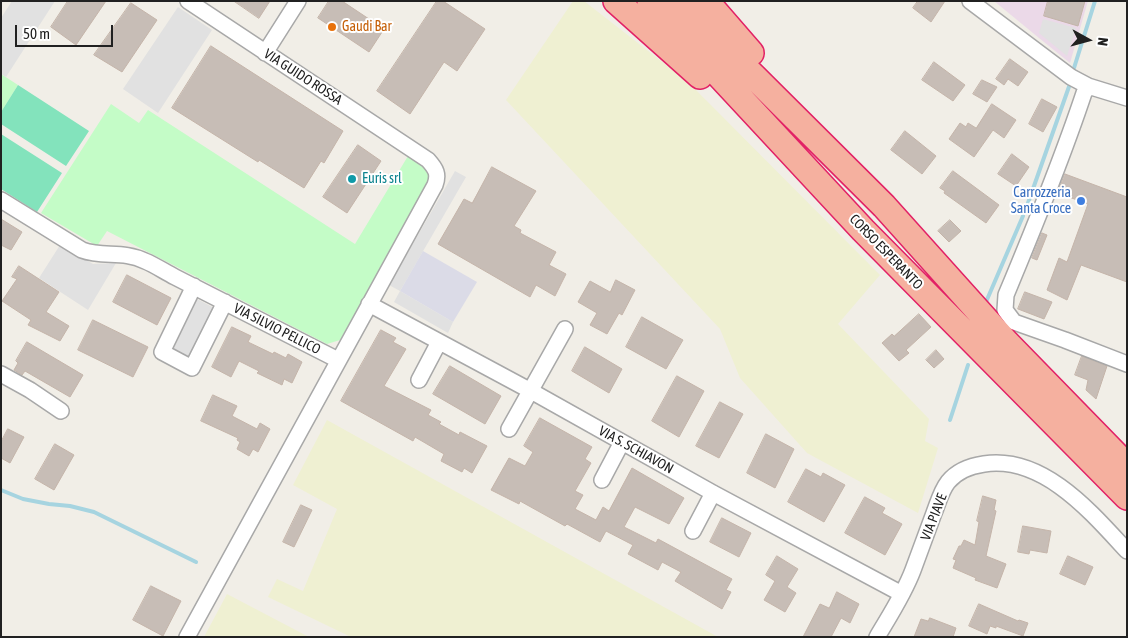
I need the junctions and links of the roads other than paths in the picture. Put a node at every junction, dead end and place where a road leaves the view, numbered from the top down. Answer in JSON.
{"nodes":[{"id":1,"x":188,"y":1,"type":"edge"},
{"id":2,"x":298,"y":1,"type":"edge"},
{"id":3,"x":616,"y":1,"type":"edge"},
{"id":4,"x":650,"y":1,"type":"edge"},
{"id":5,"x":678,"y":1,"type":"edge"},
{"id":6,"x":706,"y":1,"type":"edge"},
{"id":7,"x":970,"y":1,"type":"edge"},
{"id":8,"x":266,"y":52,"type":"junction"},
{"id":9,"x":1088,"y":86,"type":"junction"},
{"id":10,"x":1127,"y":98,"type":"edge"},
{"id":11,"x":1,"y":200,"type":"edge"},
{"id":12,"x":884,"y":206,"type":"junction"},
{"id":13,"x":863,"y":230,"type":"junction"},
{"id":14,"x":194,"y":286,"type":"junction"},
{"id":15,"x":225,"y":302,"type":"junction"},
{"id":16,"x":369,"y":304,"type":"junction"},
{"id":17,"x":565,"y":329,"type":"dead end"},
{"id":18,"x":439,"y":342,"type":"junction"},
{"id":19,"x":338,"y":360,"type":"junction"},
{"id":20,"x":1127,"y":364,"type":"edge"},
{"id":21,"x":1,"y":374,"type":"edge"},
{"id":22,"x":419,"y":380,"type":"dead end"},
{"id":23,"x":531,"y":391,"type":"junction"},
{"id":24,"x":61,"y":411,"type":"dead end"},
{"id":25,"x":509,"y":429,"type":"dead end"},
{"id":26,"x":622,"y":442,"type":"junction"},
{"id":27,"x":1127,"y":466,"type":"edge"},
{"id":28,"x":602,"y":480,"type":"dead end"},
{"id":29,"x":713,"y":493,"type":"junction"},
{"id":30,"x":1127,"y":497,"type":"edge"},
{"id":31,"x":693,"y":531,"type":"dead end"},
{"id":32,"x":1127,"y":551,"type":"edge"},
{"id":33,"x":902,"y":594,"type":"junction"},
{"id":34,"x":187,"y":637,"type":"edge"},
{"id":35,"x":877,"y":637,"type":"edge"}],
"edges":[{"from":1,"to":8,"type":"street","name":"VIA GUIDO ROSSA"},
{"from":2,"to":8,"type":"street"},
{"from":3,"to":13,"type":"highway"},
{"from":4,"to":13,"type":"highway","name":"CORSO ESPERANTO"},
{"from":5,"to":12,"type":"highway","name":"CORSO ESPERANTO"},
{"from":6,"to":12,"type":"highway"},
{"from":7,"to":9,"type":"street"},
{"from":8,"to":16,"type":"street","name":"VIA GUIDO ROSSA"},
{"from":9,"to":10,"type":"street"},
{"from":9,"to":20,"type":"street"},
{"from":11,"to":14,"type":"street","name":"VIA SILVIO PELLICO"},
{"from":12,"to":27,"type":"highway","name":"CORSO ESPERANTO"},
{"from":13,"to":30,"type":"highway","name":"CORSO ESPERANTO"},
{"from":14,"to":15,"type":"street","name":"VIA SILVIO PELLICO"},
{"from":14,"to":15,"type":"street"},
{"from":15,"to":19,"type":"street","name":"VIA SILVIO PELLICO"},
{"from":16,"to":18,"type":"street","name":"VIA S. SCHIAVON"},
{"from":16,"to":19,"type":"street"},
{"from":17,"to":23,"type":"street"},
{"from":18,"to":22,"type":"street"},
{"from":18,"to":23,"type":"street","name":"VIA S. SCHIAVON"},
{"from":19,"to":34,"type":"street"},
{"from":21,"to":24,"type":"street"},
{"from":23,"to":25,"type":"street"},
{"from":23,"to":26,"type":"street","name":"VIA S. SCHIAVON"},
{"from":26,"to":28,"type":"street"},
{"from":26,"to":29,"type":"street","name":"VIA S. SCHIAVON"},
{"from":29,"to":31,"type":"street"},
{"from":29,"to":33,"type":"street","name":"VIA S. SCHIAVON"},
{"from":32,"to":33,"type":"street","name":"VIA PIAVE"},
{"from":33,"to":35,"type":"street","name":"VIA PIAVE"}]}
